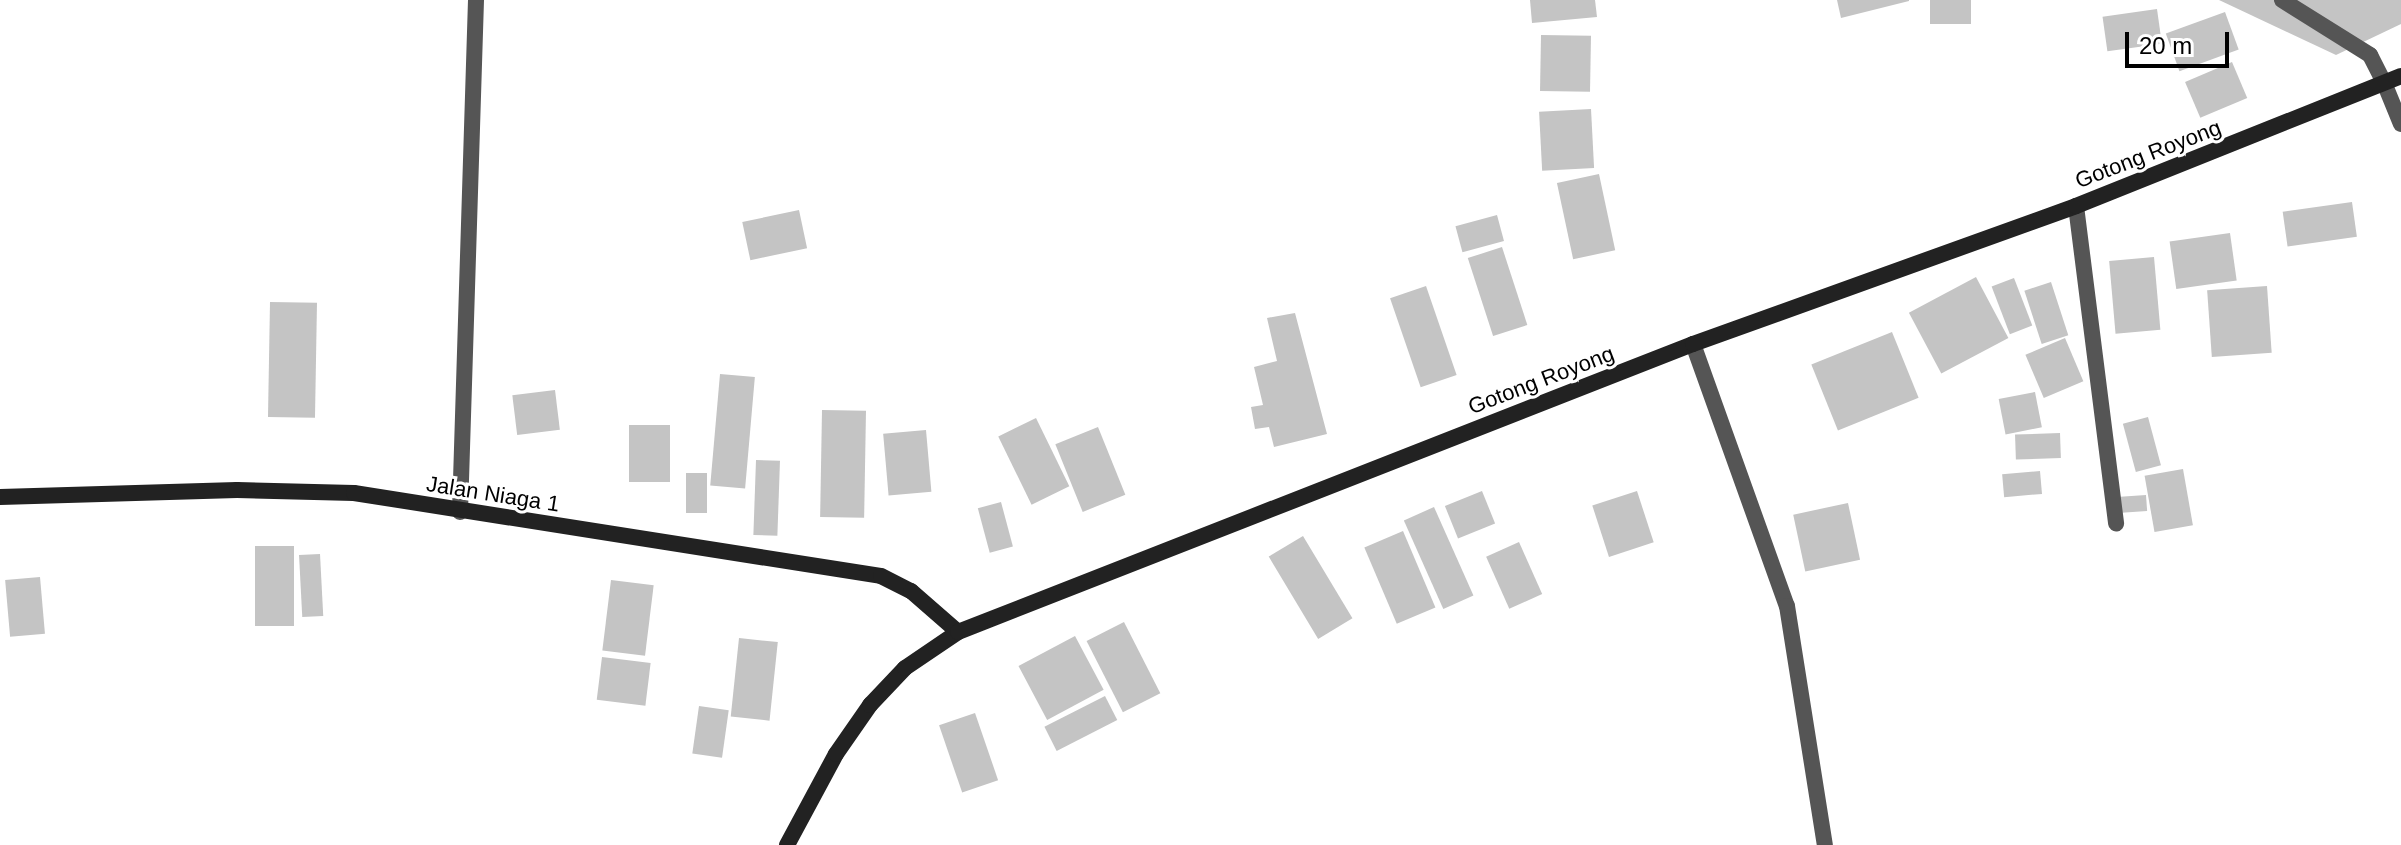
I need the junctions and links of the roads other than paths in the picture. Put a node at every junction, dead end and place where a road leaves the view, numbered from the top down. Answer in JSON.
{"nodes":[{"id":1,"x":476,"y":0,"type":"edge"},
{"id":2,"x":2282,"y":0,"type":"edge"},
{"id":3,"x":2401,"y":76,"type":"edge"},
{"id":4,"x":2385,"y":85,"type":"junction"},
{"id":5,"x":2401,"y":124,"type":"edge"},
{"id":6,"x":2076,"y":206,"type":"junction"},
{"id":7,"x":1693,"y":344,"type":"junction"},
{"id":8,"x":0,"y":497,"type":"edge"},
{"id":9,"x":460,"y":512,"type":"junction"},
{"id":10,"x":2116,"y":523,"type":"dead end"},
{"id":11,"x":958,"y":632,"type":"junction"},
{"id":12,"x":787,"y":845,"type":"edge"},
{"id":13,"x":1825,"y":845,"type":"edge"}],
"edges":[{"from":1,"to":9,"type":"street"},
{"from":2,"to":4,"type":"street"},
{"from":3,"to":4,"type":"street","name":"Gotong Royong"},
{"from":4,"to":5,"type":"street"},
{"from":4,"to":6,"type":"street","name":"Gotong Royong"},
{"from":6,"to":7,"type":"street","name":"Gotong Royong"},
{"from":6,"to":10,"type":"street"},
{"from":7,"to":11,"type":"street","name":"Gotong Royong"},
{"from":7,"to":13,"type":"street"},
{"from":8,"to":9,"type":"street","name":"Jalan Niaga 1"},
{"from":9,"to":11,"type":"street","name":"Jalan Niaga 1"},
{"from":11,"to":12,"type":"street","name":"Gotong Royong"}]}
